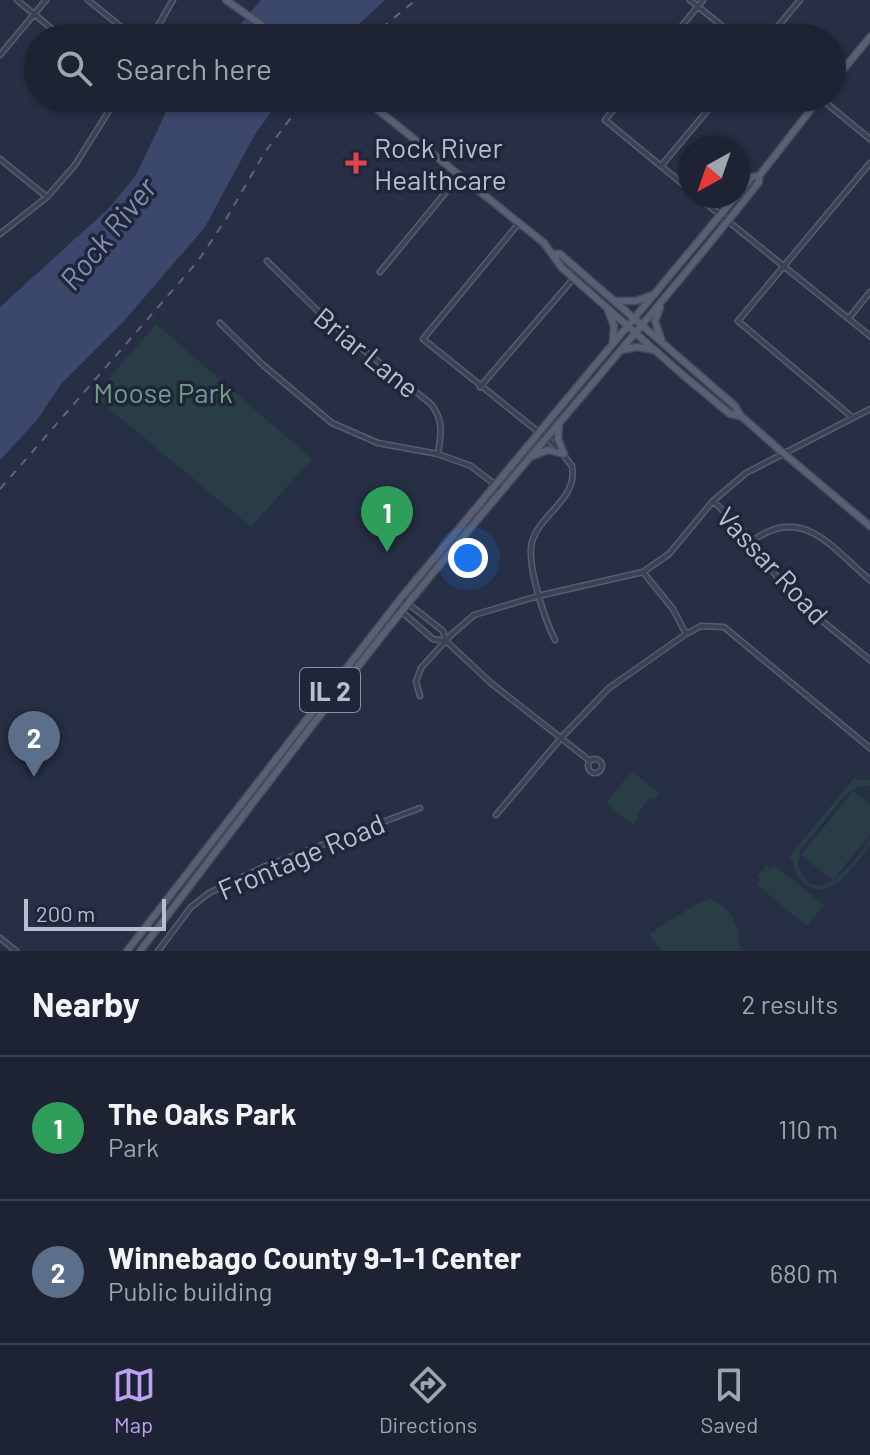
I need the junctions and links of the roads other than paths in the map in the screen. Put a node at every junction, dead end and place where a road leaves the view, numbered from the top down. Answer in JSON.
{"nodes":[{"id":1,"x":17,"y":0,"type":"edge"},
{"id":2,"x":46,"y":0,"type":"edge"},
{"id":3,"x":88,"y":0,"type":"edge"},
{"id":4,"x":173,"y":0,"type":"edge"},
{"id":5,"x":690,"y":0,"type":"edge"},
{"id":6,"x":703,"y":0,"type":"edge"},
{"id":7,"x":800,"y":0,"type":"edge"},
{"id":8,"x":229,"y":2,"type":"edge"},
{"id":9,"x":698,"y":7,"type":"junction"},
{"id":10,"x":34,"y":14,"type":"junction"},
{"id":11,"x":26,"y":24,"type":"edge"},
{"id":12,"x":46,"y":24,"type":"edge"},
{"id":13,"x":118,"y":24,"type":"edge"},
{"id":14,"x":159,"y":24,"type":"edge"},
{"id":15,"x":260,"y":24,"type":"edge"},
{"id":16,"x":684,"y":24,"type":"edge"},
{"id":17,"x":719,"y":24,"type":"edge"},
{"id":18,"x":780,"y":24,"type":"edge"},
{"id":19,"x":24,"y":26,"type":"edge"},
{"id":20,"x":870,"y":37,"type":"edge"},
{"id":21,"x":0,"y":55,"type":"edge"},
{"id":22,"x":846,"y":66,"type":"edge"},
{"id":23,"x":108,"y":112,"type":"edge"},
{"id":24,"x":381,"y":112,"type":"edge"},
{"id":25,"x":612,"y":112,"type":"edge"},
{"id":26,"x":706,"y":112,"type":"edge"},
{"id":27,"x":806,"y":112,"type":"edge"},
{"id":28,"x":832,"y":112,"type":"edge"},
{"id":29,"x":870,"y":139,"type":"edge"},
{"id":30,"x":0,"y":159,"type":"edge"},
{"id":31,"x":870,"y":163,"type":"edge"},
{"id":32,"x":661,"y":166,"type":"junction"},
{"id":33,"x":460,"y":175,"type":"junction"},
{"id":34,"x":759,"y":176,"type":"junction"},
{"id":35,"x":750,"y":179,"type":"edge"},
{"id":36,"x":678,"y":180,"type":"edge"},
{"id":37,"x":47,"y":197,"type":"junction"},
{"id":38,"x":712,"y":208,"type":"edge"},
{"id":39,"x":727,"y":208,"type":"edge"},
{"id":40,"x":721,"y":215,"type":"junction"},
{"id":41,"x":728,"y":221,"type":"junction"},
{"id":42,"x":519,"y":223,"type":"junction"},
{"id":43,"x":0,"y":234,"type":"edge"},
{"id":44,"x":554,"y":254,"type":"junction"},
{"id":45,"x":267,"y":261,"type":"dead end"},
{"id":46,"x":785,"y":267,"type":"junction"},
{"id":47,"x":380,"y":272,"type":"dead end"},
{"id":48,"x":574,"y":277,"type":"junction"},
{"id":49,"x":870,"y":292,"type":"edge"},
{"id":50,"x":655,"y":294,"type":"junction"},
{"id":51,"x":616,"y":301,"type":"junction"},
{"id":52,"x":663,"y":302,"type":"junction"},
{"id":53,"x":604,"y":303,"type":"junction"},
{"id":54,"x":635,"y":317,"type":"junction"},
{"id":55,"x":848,"y":318,"type":"junction"},
{"id":56,"x":220,"y":323,"type":"dead end"},
{"id":57,"x":628,"y":325,"type":"junction"},
{"id":58,"x":643,"y":325,"type":"junction"},
{"id":59,"x":636,"y":333,"type":"junction"},
{"id":60,"x":870,"y":336,"type":"edge"},
{"id":61,"x":613,"y":342,"type":"junction"},
{"id":62,"x":663,"y":342,"type":"junction"},
{"id":63,"x":618,"y":351,"type":"junction"},
{"id":64,"x":656,"y":351,"type":"junction"},
{"id":65,"x":480,"y":387,"type":"junction"},
{"id":66,"x":870,"y":409,"type":"edge"},
{"id":67,"x":741,"y":416,"type":"junction"},
{"id":68,"x":853,"y":418,"type":"junction"},
{"id":69,"x":559,"y":422,"type":"junction"},
{"id":70,"x":541,"y":436,"type":"junction"},
{"id":71,"x":782,"y":452,"type":"junction"},
{"id":72,"x":438,"y":454,"type":"junction"},
{"id":73,"x":564,"y":454,"type":"junction"},
{"id":74,"x":527,"y":459,"type":"junction"},
{"id":75,"x":494,"y":485,"type":"junction"},
{"id":76,"x":502,"y":490,"type":"junction"},
{"id":77,"x":713,"y":501,"type":"junction"},
{"id":78,"x":870,"y":526,"type":"edge"},
{"id":79,"x":752,"y":541,"type":"junction"},
{"id":80,"x":643,"y":572,"type":"junction"},
{"id":81,"x":870,"y":580,"type":"edge"},
{"id":82,"x":538,"y":596,"type":"junction"},
{"id":83,"x":401,"y":598,"type":"junction"},
{"id":84,"x":408,"y":604,"type":"junction"},
{"id":85,"x":395,"y":606,"type":"junction"},
{"id":86,"x":402,"y":612,"type":"junction"},
{"id":87,"x":686,"y":634,"type":"junction"},
{"id":88,"x":555,"y":640,"type":"dead end"},
{"id":89,"x":446,"y":641,"type":"junction"},
{"id":90,"x":870,"y":660,"type":"edge"},
{"id":91,"x":420,"y":696,"type":"dead end"},
{"id":92,"x":561,"y":738,"type":"junction"},
{"id":93,"x":870,"y":748,"type":"edge"},
{"id":94,"x":590,"y":761,"type":"dead end"},
{"id":95,"x":420,"y":808,"type":"dead end"},
{"id":96,"x":496,"y":815,"type":"dead end"},
{"id":97,"x":0,"y":938,"type":"edge"},
{"id":98,"x":16,"y":951,"type":"edge"},
{"id":99,"x":127,"y":951,"type":"edge"},
{"id":100,"x":140,"y":951,"type":"edge"},
{"id":101,"x":158,"y":951,"type":"edge"}],
"edges":[{"from":1,"to":10,"type":"street"},
{"from":2,"to":10,"type":"street"},
{"from":3,"to":13,"type":"street"},
{"from":4,"to":14,"type":"street"},
{"from":5,"to":9,"type":"street"},
{"from":6,"to":9,"type":"street"},
{"from":7,"to":18,"type":"street"},
{"from":8,"to":15,"type":"main road"},
{"from":9,"to":16,"type":"street"},
{"from":9,"to":17,"type":"street"},
{"from":10,"to":11,"type":"street"},
{"from":10,"to":12,"type":"street"},
{"from":19,"to":21,"type":"street"},
{"from":20,"to":22,"type":"main road"},
{"from":23,"to":37,"type":"street"},
{"from":24,"to":33,"type":"main road"},
{"from":25,"to":32,"type":"street"},
{"from":26,"to":32,"type":"street"},
{"from":27,"to":34,"type":"main road","number":"IL 2"},
{"from":28,"to":29,"type":"street"},
{"from":30,"to":37,"type":"street"},
{"from":31,"to":46,"type":"street"},
{"from":32,"to":36,"type":"street"},
{"from":33,"to":42,"type":"main road"},
{"from":33,"to":47,"type":"street"},
{"from":34,"to":35,"type":"main road","number":"IL 2"},
{"from":34,"to":41,"type":"main road","number":"IL 2"},
{"from":37,"to":43,"type":"street"},
{"from":38,"to":40,"type":"street"},
{"from":39,"to":40,"type":"main road","number":"IL 2"},
{"from":40,"to":41,"type":"street"},
{"from":40,"to":50,"type":"main road","number":"IL 2"},
{"from":41,"to":46,"type":"street"},
{"from":41,"to":52,"type":"main road","number":"IL 2"},
{"from":42,"to":44,"type":"main road"},
{"from":42,"to":65,"type":"street"},
{"from":44,"to":48,"type":"main road"},
{"from":44,"to":51,"type":"main road"},
{"from":45,"to":72,"type":"street","name":"Briar Lane"},
{"from":46,"to":55,"type":"street"},
{"from":46,"to":68,"type":"street"},
{"from":48,"to":53,"type":"main road"},
{"from":48,"to":65,"type":"street"},
{"from":49,"to":55,"type":"street"},
{"from":50,"to":51,"type":"main road"},
{"from":50,"to":54,"type":"main road","number":"IL 2"},
{"from":51,"to":54,"type":"main road"},
{"from":52,"to":58,"type":"main road","number":"IL 2"},
{"from":52,"to":62,"type":"main road"},
{"from":53,"to":57,"type":"main road"},
{"from":53,"to":61,"type":"main road"},
{"from":54,"to":57,"type":"main road","number":"IL 2"},
{"from":54,"to":58,"type":"main road"},
{"from":55,"to":60,"type":"street"},
{"from":56,"to":72,"type":"street"},
{"from":57,"to":59,"type":"main road"},
{"from":57,"to":61,"type":"main road","number":"IL 2"},
{"from":58,"to":59,"type":"main road","number":"IL 2"},
{"from":58,"to":62,"type":"main road"},
{"from":59,"to":63,"type":"main road","number":"IL 2"},
{"from":59,"to":64,"type":"main road"},
{"from":61,"to":70,"type":"main road","number":"IL 2"},
{"from":62,"to":67,"type":"main road"},
{"from":63,"to":64,"type":"main road"},
{"from":63,"to":69,"type":"main road","number":"IL 2"},
{"from":64,"to":67,"type":"main road"},
{"from":65,"to":70,"type":"street"},
{"from":66,"to":68,"type":"street"},
{"from":67,"to":71,"type":"main road"},
{"from":68,"to":71,"type":"street"},
{"from":69,"to":70,"type":"main road","number":"IL 2"},
{"from":69,"to":73,"type":"main road"},
{"from":70,"to":73,"type":"street"},
{"from":70,"to":74,"type":"main road","number":"IL 2"},
{"from":70,"to":75,"type":"main road","number":"IL 2"},
{"from":71,"to":77,"type":"street"},
{"from":71,"to":78,"type":"main road"},
{"from":72,"to":75,"type":"street"},
{"from":73,"to":74,"type":"main road"},
{"from":73,"to":82,"type":"street"},
{"from":74,"to":76,"type":"main road","number":"IL 2"},
{"from":75,"to":76,"type":"street"},
{"from":75,"to":83,"type":"main road","number":"IL 2"},
{"from":76,"to":84,"type":"main road","number":"IL 2"},
{"from":77,"to":79,"type":"street","name":"Vassar Road"},
{"from":77,"to":80,"type":"street"},
{"from":79,"to":81,"type":"street"},
{"from":79,"to":90,"type":"street","name":"Vassar Road"},
{"from":80,"to":82,"type":"street"},
{"from":80,"to":87,"type":"street"},
{"from":82,"to":88,"type":"street"},
{"from":82,"to":89,"type":"street"},
{"from":83,"to":84,"type":"street"},
{"from":83,"to":85,"type":"main road","number":"IL 2"},
{"from":84,"to":86,"type":"main road","number":"IL 2"},
{"from":84,"to":89,"type":"street"},
{"from":85,"to":86,"type":"street"},
{"from":85,"to":99,"type":"main road","number":"IL 2"},
{"from":86,"to":89,"type":"street"},
{"from":86,"to":100,"type":"main road","number":"IL 2"},
{"from":87,"to":92,"type":"street"},
{"from":87,"to":93,"type":"street"},
{"from":89,"to":91,"type":"street"},
{"from":89,"to":92,"type":"street"},
{"from":92,"to":94,"type":"street"},
{"from":92,"to":96,"type":"street"},
{"from":95,"to":101,"type":"street","name":"Frontage Road"},
{"from":97,"to":98,"type":"street"}]}
